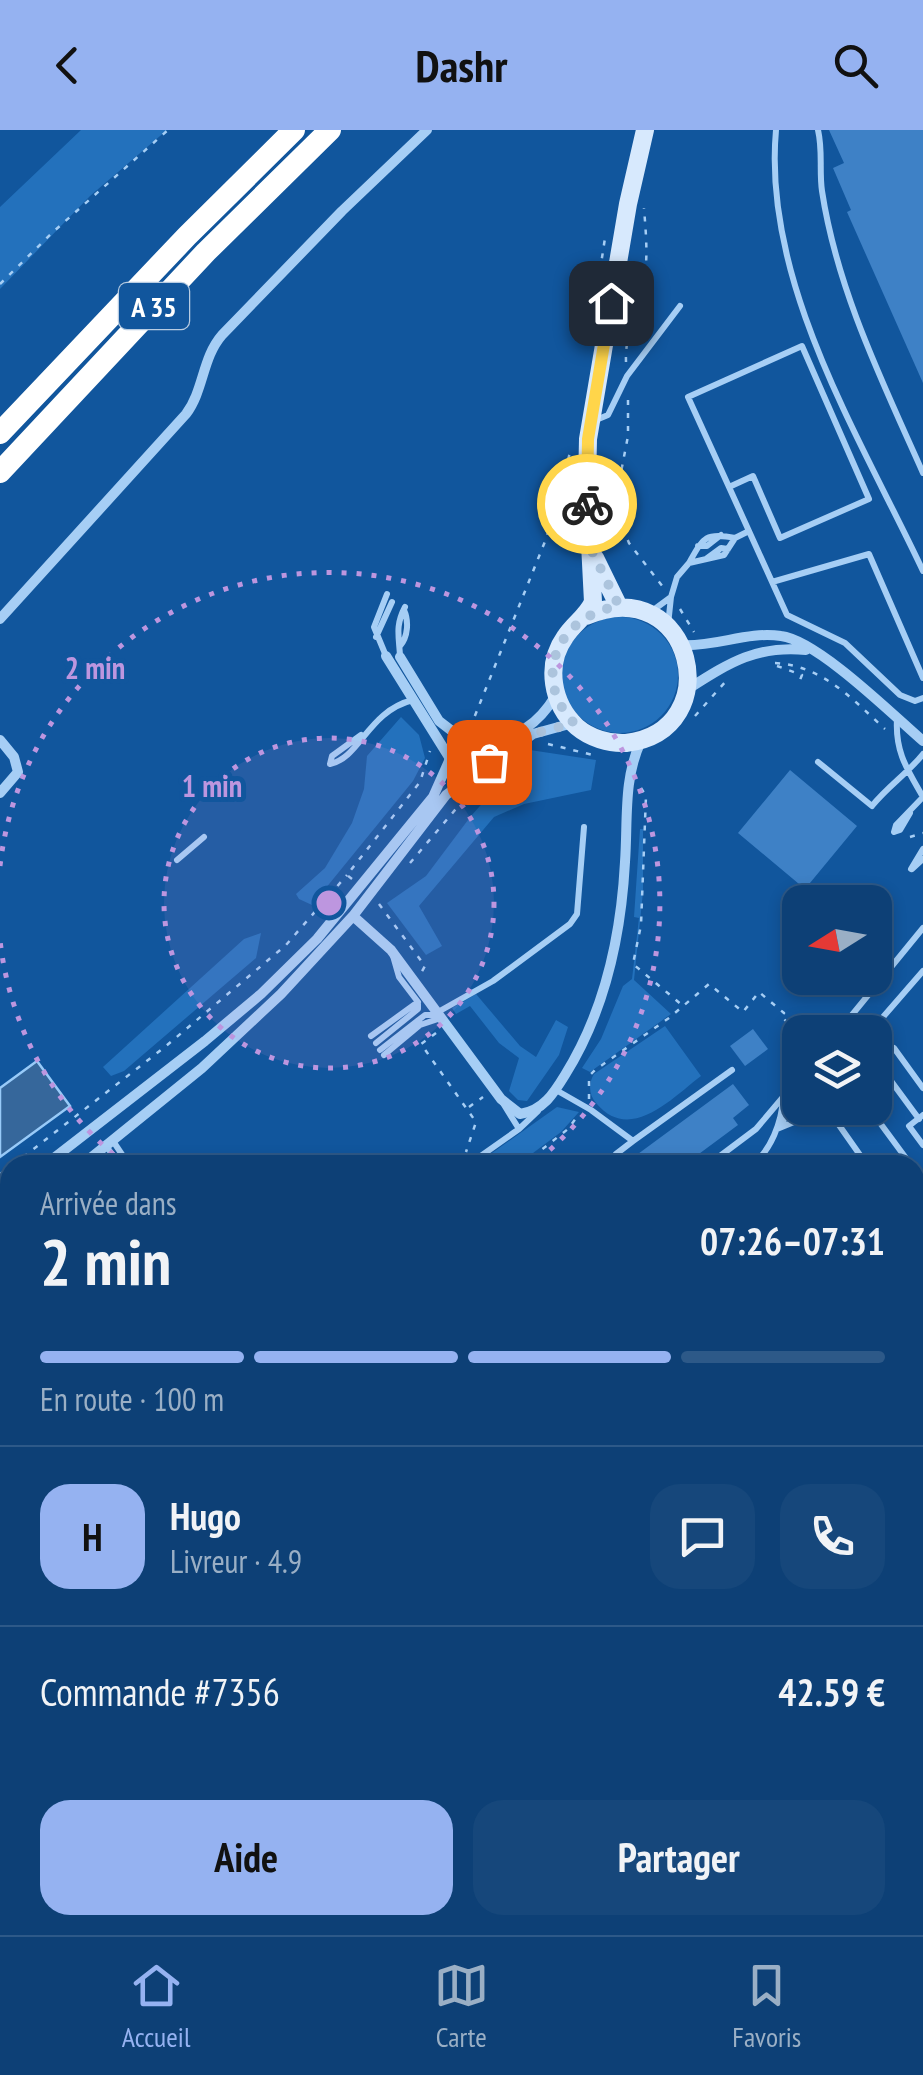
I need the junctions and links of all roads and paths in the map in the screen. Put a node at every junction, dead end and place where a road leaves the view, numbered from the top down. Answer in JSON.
{"nodes":[{"id":1,"x":168,"y":130,"type":"edge"},
{"id":2,"x":294,"y":130,"type":"edge"},
{"id":3,"x":330,"y":130,"type":"edge"},
{"id":4,"x":428,"y":130,"type":"edge"},
{"id":5,"x":645,"y":130,"type":"edge"},
{"id":6,"x":776,"y":130,"type":"edge"},
{"id":7,"x":818,"y":130,"type":"edge"},
{"id":8,"x":643,"y":201,"type":"dead end"},
{"id":9,"x":608,"y":228,"type":"dead end"},
{"id":10,"x":0,"y":284,"type":"edge"},
{"id":11,"x":598,"y":288,"type":"dead end"},
{"id":12,"x":680,"y":306,"type":"dead end"},
{"id":13,"x":627,"y":376,"type":"junction"},
{"id":14,"x":590,"y":423,"type":"junction"},
{"id":15,"x":0,"y":433,"type":"edge"},
{"id":16,"x":571,"y":446,"type":"dead end"},
{"id":17,"x":0,"y":472,"type":"edge"},
{"id":18,"x":923,"y":474,"type":"edge"},
{"id":19,"x":728,"y":487,"type":"junction"},
{"id":20,"x":749,"y":532,"type":"junction"},
{"id":21,"x":734,"y":538,"type":"junction"},
{"id":22,"x":590,"y":547,"type":"junction"},
{"id":23,"x":689,"y":563,"type":"junction"},
{"id":24,"x":923,"y":571,"type":"edge"},
{"id":25,"x":772,"y":582,"type":"junction"},
{"id":26,"x":671,"y":597,"type":"junction"},
{"id":27,"x":390,"y":598,"type":"dead end"},
{"id":28,"x":619,"y":606,"type":"junction"},
{"id":29,"x":405,"y":609,"type":"dead end"},
{"id":30,"x":650,"y":613,"type":"junction"},
{"id":31,"x":586,"y":616,"type":"junction"},
{"id":32,"x":0,"y":619,"type":"edge"},
{"id":33,"x":668,"y":626,"type":"junction"},
{"id":34,"x":691,"y":646,"type":"junction"},
{"id":35,"x":816,"y":651,"type":"junction"},
{"id":36,"x":400,"y":652,"type":"joint"},
{"id":37,"x":386,"y":656,"type":"joint"},
{"id":38,"x":763,"y":663,"type":"dead end"},
{"id":39,"x":923,"y":678,"type":"edge"},
{"id":40,"x":726,"y":682,"type":"dead end"},
{"id":41,"x":688,"y":689,"type":"junction"},
{"id":42,"x":556,"y":695,"type":"junction"},
{"id":43,"x":923,"y":698,"type":"edge"},
{"id":44,"x":413,"y":700,"type":"junction"},
{"id":45,"x":897,"y":719,"type":"junction"},
{"id":46,"x":574,"y":723,"type":"junction"},
{"id":47,"x":687,"y":724,"type":"dead end"},
{"id":48,"x":446,"y":728,"type":"junction"},
{"id":49,"x":467,"y":735,"type":"junction"},
{"id":50,"x":437,"y":738,"type":"junction"},
{"id":51,"x":896,"y":738,"type":"junction"},
{"id":52,"x":0,"y":740,"type":"edge"},
{"id":53,"x":641,"y":740,"type":"junction"},
{"id":54,"x":923,"y":741,"type":"edge"},
{"id":55,"x":540,"y":742,"type":"dead end"},
{"id":56,"x":482,"y":745,"type":"junction"},
{"id":57,"x":923,"y":754,"type":"edge"},
{"id":58,"x":594,"y":755,"type":"dead end"},
{"id":59,"x":449,"y":759,"type":"junction"},
{"id":60,"x":818,"y":762,"type":"dead end"},
{"id":61,"x":330,"y":764,"type":"dead end"},
{"id":62,"x":487,"y":768,"type":"junction"},
{"id":63,"x":909,"y":772,"type":"junction"},
{"id":64,"x":468,"y":780,"type":"junction"},
{"id":65,"x":640,"y":786,"type":"dead end"},
{"id":66,"x":0,"y":793,"type":"edge"},
{"id":67,"x":469,"y":793,"type":"dead end"},
{"id":68,"x":923,"y":797,"type":"edge"},
{"id":69,"x":584,"y":827,"type":"dead end"},
{"id":70,"x":894,"y":832,"type":"dead end"},
{"id":71,"x":923,"y":833,"type":"edge"},
{"id":72,"x":204,"y":837,"type":"dead end"},
{"id":73,"x":897,"y":840,"type":"dead end"},
{"id":74,"x":923,"y":849,"type":"edge"},
{"id":75,"x":177,"y":860,"type":"dead end"},
{"id":76,"x":923,"y":860,"type":"edge"},
{"id":77,"x":347,"y":875,"type":"junction"},
{"id":78,"x":400,"y":875,"type":"dead end"},
{"id":79,"x":370,"y":894,"type":"junction"},
{"id":80,"x":345,"y":906,"type":"junction"},
{"id":81,"x":353,"y":916,"type":"junction"},
{"id":82,"x":923,"y":928,"type":"edge"},
{"id":83,"x":391,"y":950,"type":"junction"},
{"id":84,"x":923,"y":971,"type":"edge"},
{"id":85,"x":420,"y":974,"type":"dead end"},
{"id":86,"x":684,"y":1006,"type":"junction"},
{"id":87,"x":438,"y":1015,"type":"junction"},
{"id":88,"x":783,"y":1015,"type":"edge"},
{"id":89,"x":852,"y":1015,"type":"edge"},
{"id":90,"x":885,"y":1015,"type":"edge"},
{"id":91,"x":422,"y":1044,"type":"dead end"},
{"id":92,"x":892,"y":1050,"type":"edge"},
{"id":93,"x":571,"y":1066,"type":"junction"},
{"id":94,"x":732,"y":1070,"type":"dead end"},
{"id":95,"x":589,"y":1076,"type":"junction"},
{"id":96,"x":892,"y":1085,"type":"edge"},
{"id":97,"x":923,"y":1088,"type":"edge"},
{"id":98,"x":556,"y":1090,"type":"junction"},
{"id":99,"x":782,"y":1098,"type":"edge"},
{"id":100,"x":501,"y":1099,"type":"junction"},
{"id":101,"x":782,"y":1102,"type":"edge"},
{"id":102,"x":585,"y":1106,"type":"junction"},
{"id":103,"x":540,"y":1108,"type":"junction"},
{"id":104,"x":921,"y":1117,"type":"edge"},
{"id":105,"x":782,"y":1124,"type":"edge"},
{"id":106,"x":788,"y":1125,"type":"edge"},
{"id":107,"x":840,"y":1125,"type":"edge"},
{"id":108,"x":881,"y":1125,"type":"edge"},
{"id":109,"x":519,"y":1129,"type":"junction"},
{"id":110,"x":776,"y":1130,"type":"junction"},
{"id":111,"x":634,"y":1141,"type":"junction"},
{"id":112,"x":109,"y":1144,"type":"junction"},
{"id":113,"x":923,"y":1145,"type":"edge"},
{"id":114,"x":616,"y":1154,"type":"dead end"},
{"id":115,"x":26,"y":1155,"type":"edge"},
{"id":116,"x":58,"y":1155,"type":"edge"},
{"id":117,"x":97,"y":1155,"type":"edge"},
{"id":118,"x":115,"y":1155,"type":"edge"},
{"id":119,"x":119,"y":1155,"type":"edge"},
{"id":120,"x":463,"y":1155,"type":"edge"},
{"id":121,"x":482,"y":1155,"type":"edge"},
{"id":122,"x":535,"y":1155,"type":"edge"},
{"id":123,"x":721,"y":1155,"type":"edge"},
{"id":124,"x":761,"y":1155,"type":"edge"},
{"id":125,"x":860,"y":1155,"type":"edge"},
{"id":126,"x":903,"y":1155,"type":"edge"}],
"edges":[{"from":1,"to":10,"type":"path"},
{"from":2,"to":15,"type":"highway","number":"A 35"},
{"from":3,"to":17,"type":"highway","number":"A 35"},
{"from":4,"to":32,"type":"street"},
{"from":5,"to":14,"type":"main road"},
{"from":6,"to":24,"type":"lane"},
{"from":7,"to":18,"type":"lane"},
{"from":8,"to":13,"type":"path"},
{"from":9,"to":11,"type":"path"},
{"from":12,"to":13,"type":"lane"},
{"from":13,"to":14,"type":"lane"},
{"from":13,"to":26,"type":"path"},
{"from":14,"to":22,"type":"main road"},
{"from":16,"to":49,"type":"path"},
{"from":19,"to":19,"type":"lane"},
{"from":19,"to":20,"type":"lane"},
{"from":20,"to":21,"type":"lane"},
{"from":20,"to":25,"type":"lane"},
{"from":21,"to":23,"type":"lane"},
{"from":21,"to":23,"type":"lane"},
{"from":22,"to":28,"type":"main road"},
{"from":22,"to":31,"type":"main road"},
{"from":23,"to":26,"type":"lane"},
{"from":25,"to":39,"type":"lane"},
{"from":25,"to":43,"type":"lane"},
{"from":26,"to":30,"type":"lane"},
{"from":26,"to":33,"type":"lane"},
{"from":26,"to":34,"type":"path"},
{"from":27,"to":37,"type":"lane"},
{"from":28,"to":30,"type":"main road"},
{"from":28,"to":31,"type":"main road"},
{"from":29,"to":36,"type":"lane"},
{"from":30,"to":33,"type":"main road"},
{"from":31,"to":42,"type":"main road"},
{"from":33,"to":34,"type":"main road"},
{"from":34,"to":35,"type":"street"},
{"from":34,"to":41,"type":"main road"},
{"from":35,"to":41,"type":"street"},
{"from":35,"to":45,"type":"street"},
{"from":36,"to":48,"type":"street"},
{"from":37,"to":44,"type":"street"},
{"from":38,"to":51,"type":"path"},
{"from":40,"to":47,"type":"path"},
{"from":41,"to":53,"type":"main road"},
{"from":42,"to":46,"type":"main road"},
{"from":42,"to":56,"type":"street"},
{"from":44,"to":50,"type":"street"},
{"from":44,"to":61,"type":"lane"},
{"from":45,"to":51,"type":"lane"},
{"from":45,"to":54,"type":"street"},
{"from":46,"to":53,"type":"main road"},
{"from":46,"to":62,"type":"street"},
{"from":48,"to":49,"type":"street"},
{"from":48,"to":49,"type":"path"},
{"from":49,"to":56,"type":"street"},
{"from":49,"to":59,"type":"street"},
{"from":50,"to":59,"type":"street"},
{"from":50,"to":77,"type":"path"},
{"from":51,"to":63,"type":"lane"},
{"from":52,"to":66,"type":"street"},
{"from":53,"to":93,"type":"street"},
{"from":55,"to":58,"type":"path"},
{"from":56,"to":62,"type":"street"},
{"from":57,"to":63,"type":"lane"},
{"from":59,"to":64,"type":"street"},
{"from":59,"to":79,"type":"street"},
{"from":60,"to":63,"type":"lane"},
{"from":62,"to":64,"type":"street"},
{"from":63,"to":68,"type":"lane"},
{"from":64,"to":79,"type":"street"},
{"from":65,"to":86,"type":"path"},
{"from":67,"to":78,"type":"path"},
{"from":68,"to":70,"type":"lane"},
{"from":69,"to":87,"type":"lane"},
{"from":71,"to":73,"type":"path"},
{"from":72,"to":75,"type":"lane"},
{"from":74,"to":76,"type":"lane"},
{"from":77,"to":79,"type":"path"},
{"from":77,"to":115,"type":"path"},
{"from":79,"to":80,"type":"street"},
{"from":79,"to":81,"type":"street"},
{"from":79,"to":85,"type":"path"},
{"from":80,"to":81,"type":"lane"},
{"from":80,"to":116,"type":"street"},
{"from":81,"to":83,"type":"street"},
{"from":81,"to":112,"type":"street"},
{"from":82,"to":89,"type":"lane"},
{"from":83,"to":87,"type":"street"},
{"from":83,"to":87,"type":"lane"},
{"from":84,"to":90,"type":"lane"},
{"from":86,"to":88,"type":"path"},
{"from":86,"to":95,"type":"path"},
{"from":87,"to":100,"type":"street"},
{"from":91,"to":120,"type":"path"},
{"from":92,"to":97,"type":"lane"},
{"from":93,"to":95,"type":"path"},
{"from":93,"to":98,"type":"street"},
{"from":94,"to":111,"type":"lane"},
{"from":95,"to":102,"type":"path"},
{"from":96,"to":104,"type":"lane"},
{"from":98,"to":102,"type":"lane"},
{"from":98,"to":103,"type":"street"},
{"from":99,"to":123,"type":"lane"},
{"from":100,"to":103,"type":"street"},
{"from":100,"to":109,"type":"lane"},
{"from":101,"to":110,"type":"lane"},
{"from":102,"to":111,"type":"lane"},
{"from":102,"to":122,"type":"path"},
{"from":103,"to":109,"type":"lane"},
{"from":104,"to":113,"type":"lane"},
{"from":105,"to":110,"type":"lane"},
{"from":106,"to":110,"type":"lane"},
{"from":107,"to":125,"type":"lane"},
{"from":108,"to":126,"type":"lane"},
{"from":109,"to":121,"type":"lane"},
{"from":110,"to":124,"type":"lane"},
{"from":111,"to":114,"type":"lane"},
{"from":112,"to":117,"type":"street"},
{"from":112,"to":118,"type":"lane"},
{"from":112,"to":119,"type":"lane"}]}
